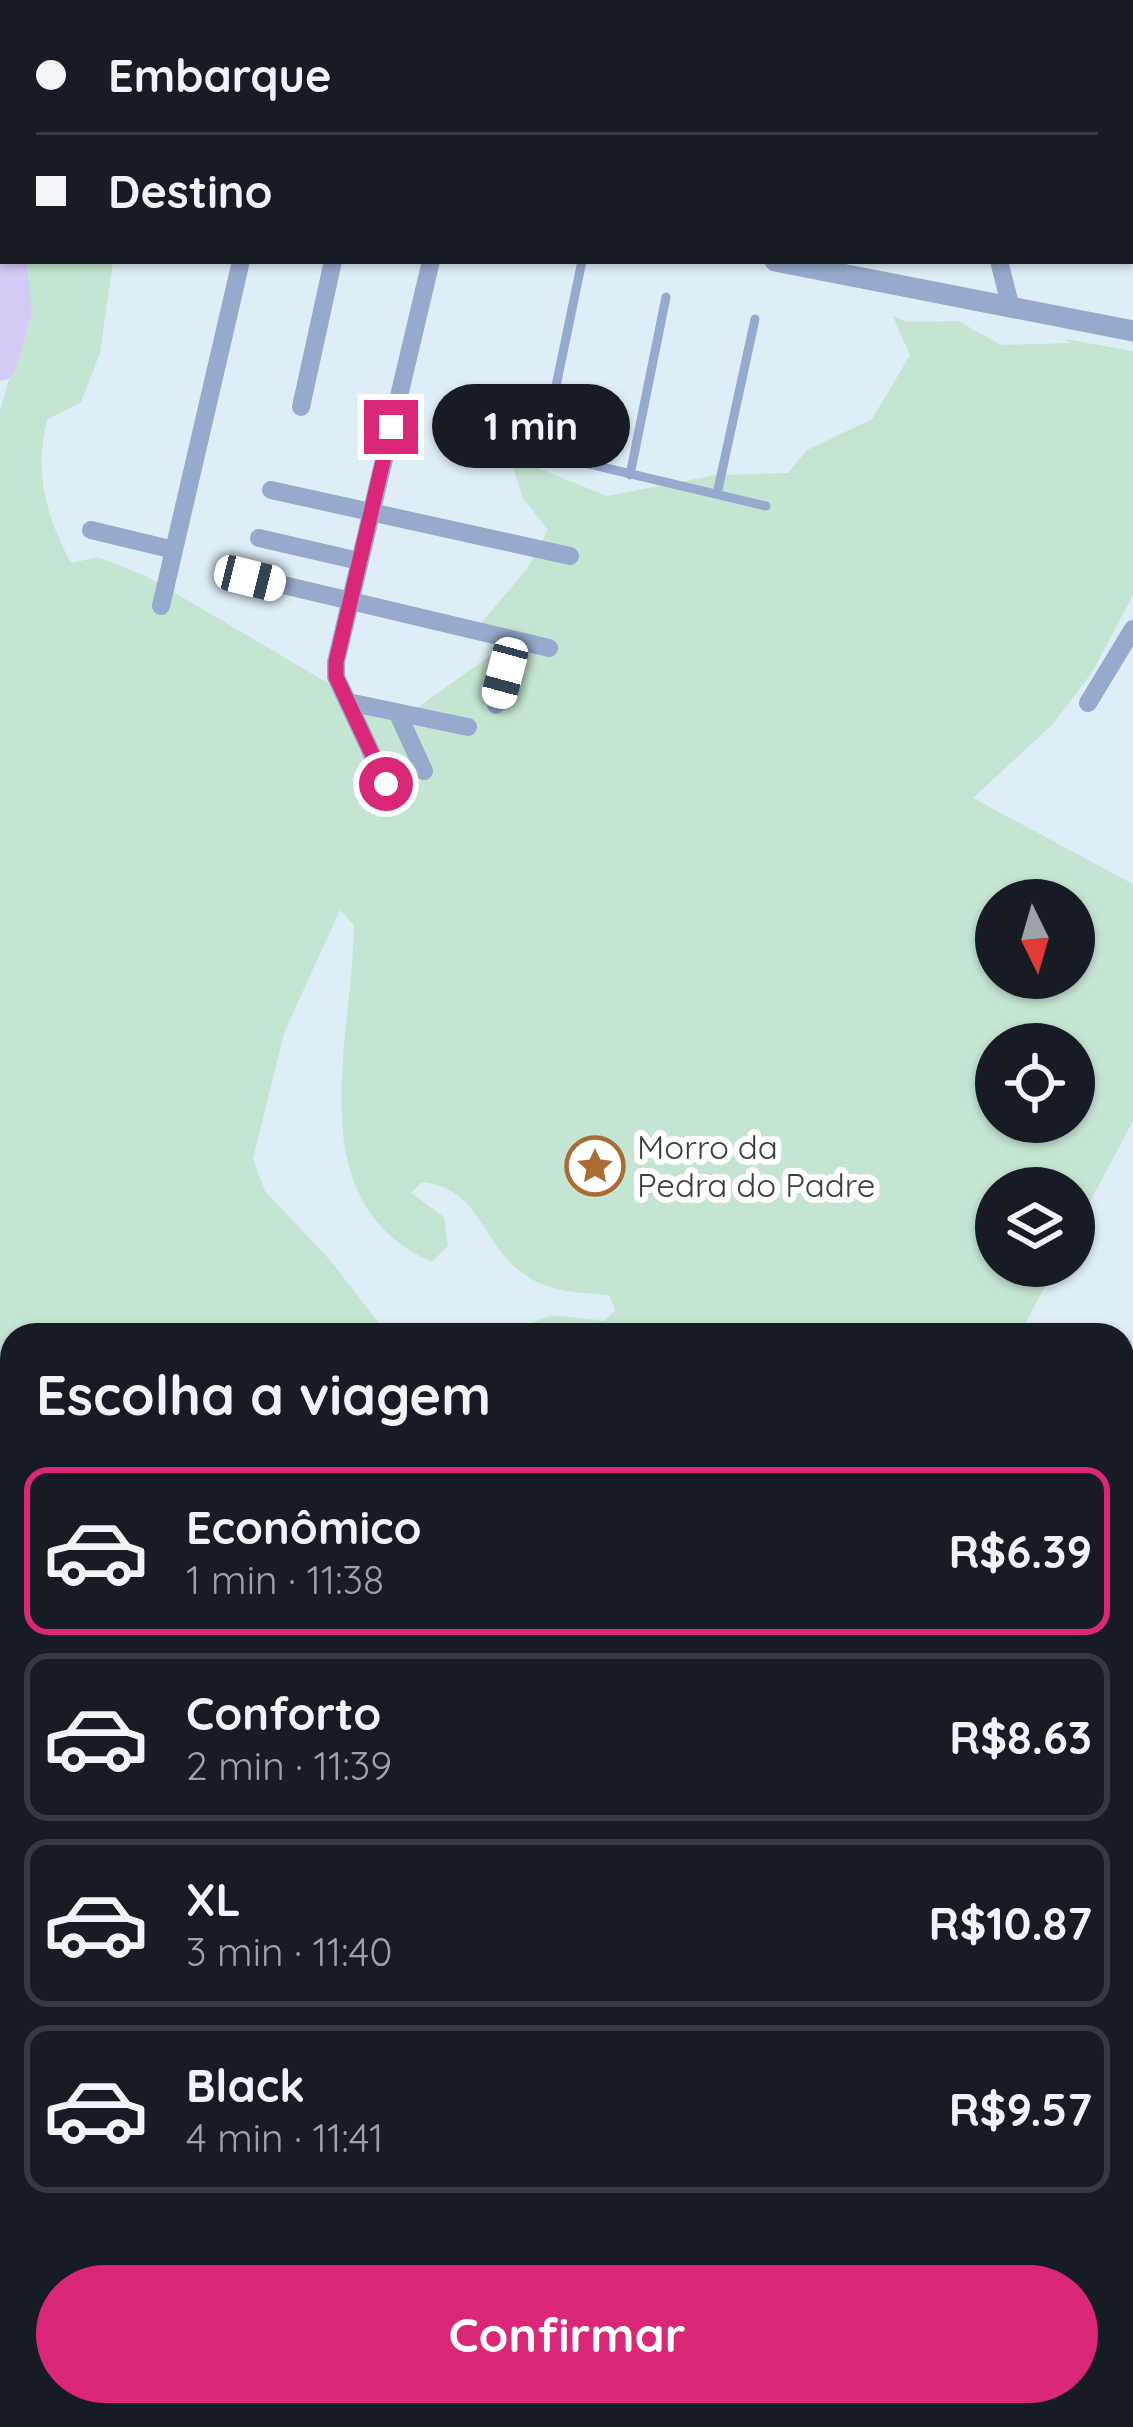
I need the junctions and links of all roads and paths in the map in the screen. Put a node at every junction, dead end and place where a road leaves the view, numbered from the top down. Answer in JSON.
{"nodes":[{"id":1,"x":148,"y":0,"type":"edge"},
{"id":2,"x":206,"y":0,"type":"edge"},
{"id":3,"x":240,"y":264,"type":"edge"},
{"id":4,"x":332,"y":264,"type":"edge"},
{"id":5,"x":430,"y":264,"type":"edge"},
{"id":6,"x":581,"y":264,"type":"edge"},
{"id":7,"x":792,"y":264,"type":"edge"},
{"id":8,"x":1000,"y":264,"type":"edge"},
{"id":9,"x":666,"y":297,"type":"dead end"},
{"id":10,"x":1010,"y":304,"type":"junction"},
{"id":11,"x":754,"y":319,"type":"dead end"},
{"id":12,"x":1133,"y":331,"type":"edge"},
{"id":13,"x":301,"y":407,"type":"dead end"},
{"id":14,"x":630,"y":475,"type":"junction"},
{"id":15,"x":271,"y":490,"type":"dead end"},
{"id":16,"x":717,"y":494,"type":"junction"},
{"id":17,"x":766,"y":506,"type":"dead end"},
{"id":18,"x":370,"y":512,"type":"junction"},
{"id":19,"x":91,"y":530,"type":"dead end"},
{"id":20,"x":259,"y":538,"type":"dead end"},
{"id":21,"x":174,"y":550,"type":"junction"},
{"id":22,"x":570,"y":556,"type":"dead end"},
{"id":23,"x":359,"y":561,"type":"junction"},
{"id":24,"x":250,"y":578,"type":"dead end"},
{"id":25,"x":350,"y":602,"type":"junction"},
{"id":26,"x":160,"y":605,"type":"dead end"},
{"id":27,"x":1133,"y":629,"type":"edge"},
{"id":28,"x":513,"y":640,"type":"junction"},
{"id":29,"x":549,"y":648,"type":"dead end"},
{"id":30,"x":348,"y":702,"type":"junction"},
{"id":31,"x":1088,"y":703,"type":"dead end"},
{"id":32,"x":496,"y":705,"type":"dead end"},
{"id":33,"x":398,"y":714,"type":"junction"},
{"id":34,"x":468,"y":727,"type":"dead end"},
{"id":35,"x":424,"y":771,"type":"dead end"},
{"id":36,"x":386,"y":784,"type":"dead end"}],
"edges":[{"from":1,"to":2,"type":"street"},
{"from":3,"to":21,"type":"street"},
{"from":4,"to":13,"type":"street"},
{"from":5,"to":18,"type":"street"},
{"from":6,"to":14,"type":"lane"},
{"from":7,"to":10,"type":"street"},
{"from":8,"to":10,"type":"street"},
{"from":9,"to":14,"type":"lane"},
{"from":10,"to":12,"type":"street"},
{"from":11,"to":16,"type":"lane"},
{"from":14,"to":16,"type":"lane"},
{"from":15,"to":18,"type":"street"},
{"from":16,"to":17,"type":"lane"},
{"from":18,"to":22,"type":"street"},
{"from":18,"to":23,"type":"street"},
{"from":19,"to":21,"type":"street"},
{"from":20,"to":23,"type":"street"},
{"from":21,"to":26,"type":"street"},
{"from":23,"to":25,"type":"street"},
{"from":24,"to":25,"type":"street"},
{"from":25,"to":28,"type":"street"},
{"from":25,"to":30,"type":"street"},
{"from":27,"to":31,"type":"street"},
{"from":28,"to":29,"type":"street"},
{"from":28,"to":32,"type":"street"},
{"from":30,"to":33,"type":"street"},
{"from":30,"to":36,"type":"street"},
{"from":33,"to":34,"type":"street"},
{"from":33,"to":35,"type":"street"}]}
